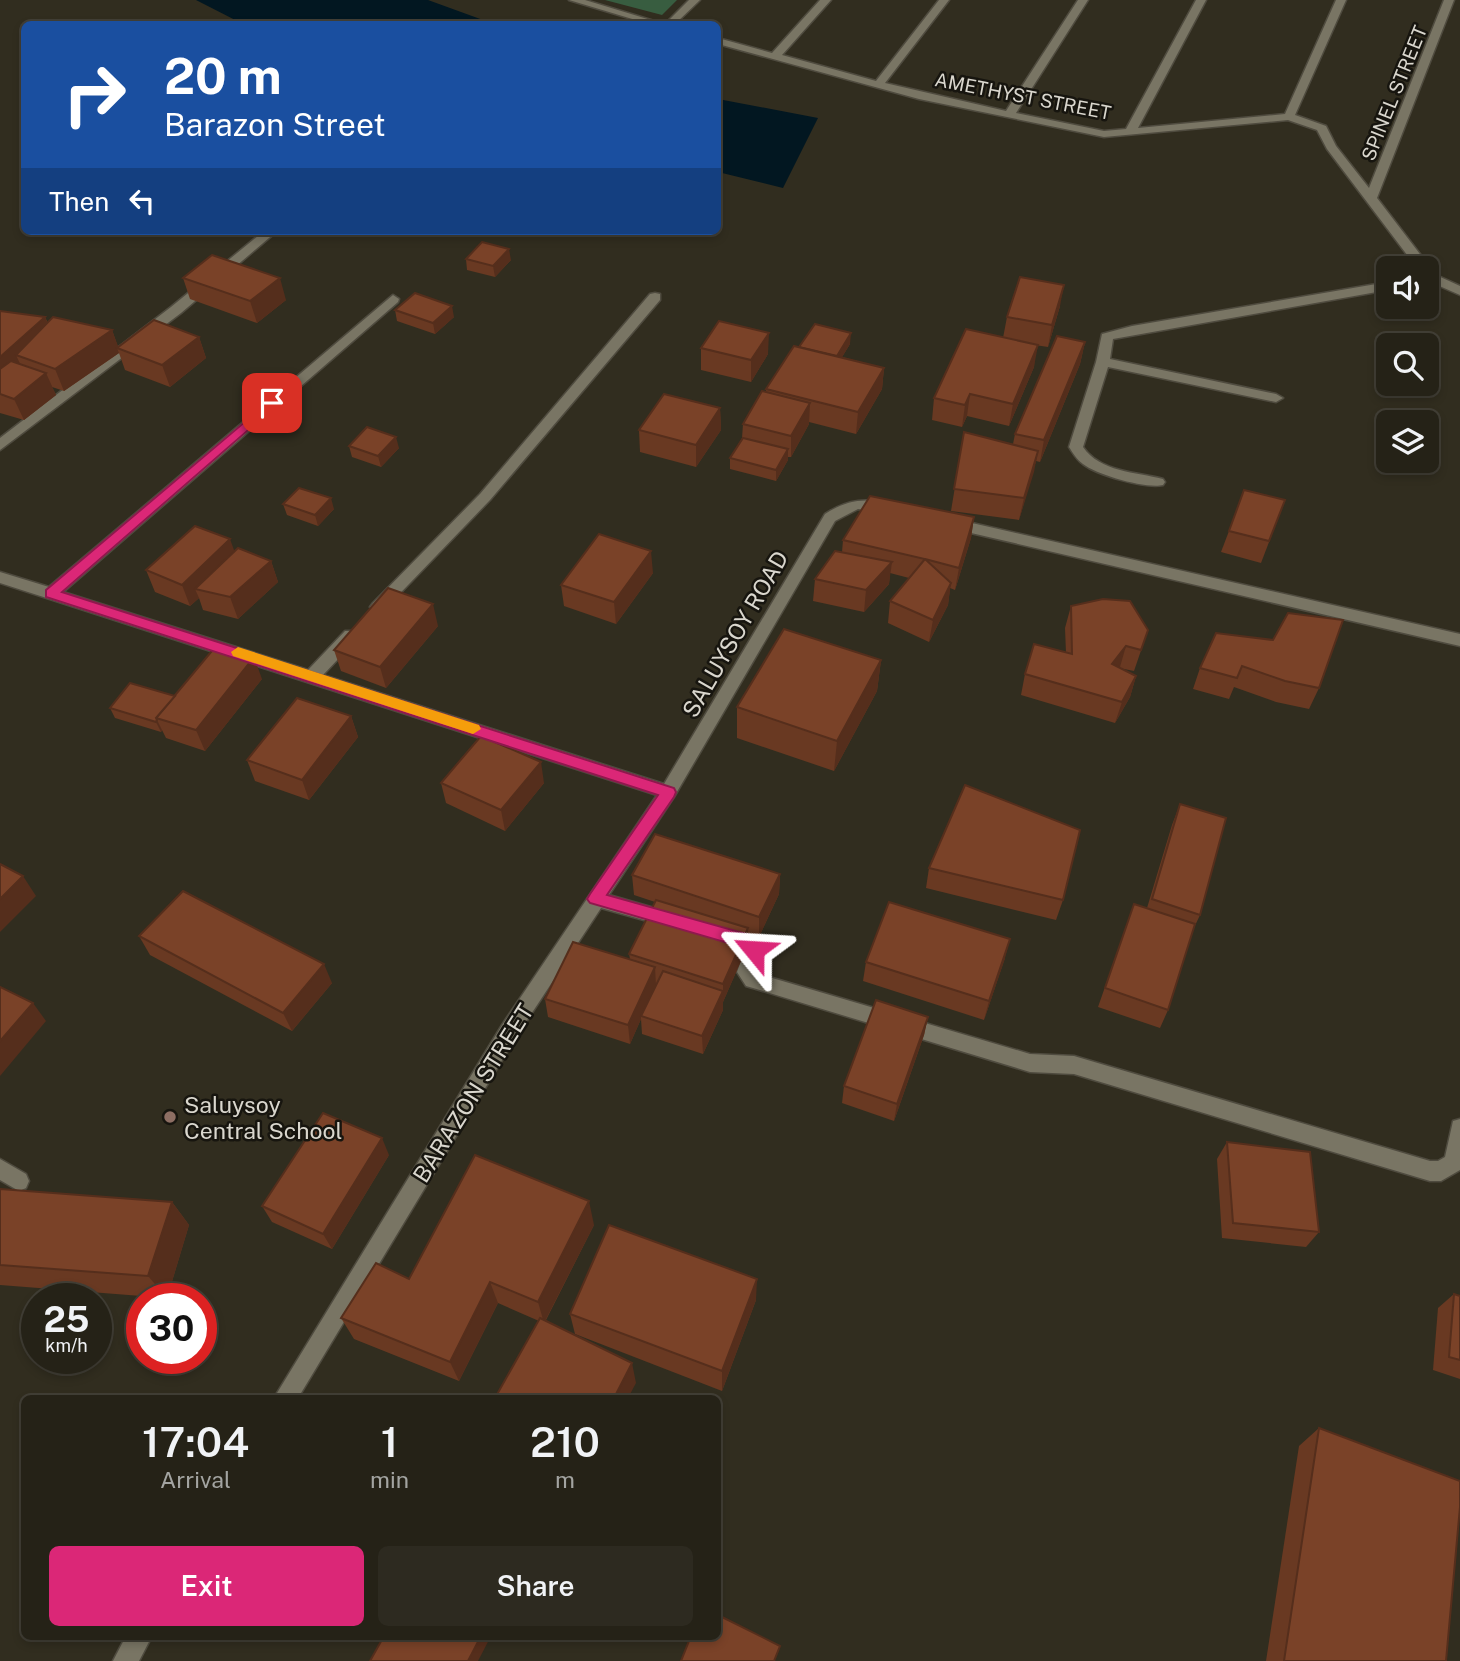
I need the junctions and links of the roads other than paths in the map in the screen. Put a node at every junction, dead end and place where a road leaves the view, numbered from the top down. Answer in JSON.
{"nodes":[{"id":1,"x":574,"y":0,"type":"edge"},
{"id":2,"x":695,"y":0,"type":"edge"},
{"id":3,"x":826,"y":0,"type":"edge"},
{"id":4,"x":944,"y":0,"type":"edge"},
{"id":5,"x":1083,"y":0,"type":"edge"},
{"id":6,"x":1201,"y":0,"type":"edge"},
{"id":7,"x":1341,"y":0,"type":"edge"},
{"id":8,"x":1449,"y":0,"type":"edge"},
{"id":9,"x":648,"y":21,"type":"edge"},
{"id":10,"x":673,"y":21,"type":"edge"},
{"id":11,"x":721,"y":42,"type":"edge"},
{"id":12,"x":775,"y":56,"type":"junction"},
{"id":13,"x":878,"y":85,"type":"junction"},
{"id":14,"x":1009,"y":115,"type":"junction"},
{"id":15,"x":1289,"y":117,"type":"junction"},
{"id":16,"x":1130,"y":131,"type":"junction"},
{"id":17,"x":1371,"y":198,"type":"junction"},
{"id":18,"x":266,"y":235,"type":"edge"},
{"id":19,"x":1414,"y":256,"type":"edge"},
{"id":20,"x":1439,"y":280,"type":"edge"},
{"id":21,"x":1376,"y":288,"type":"edge"},
{"id":22,"x":1460,"y":290,"type":"edge"},
{"id":23,"x":655,"y":296,"type":"dead end"},
{"id":24,"x":393,"y":299,"type":"dead end"},
{"id":25,"x":1103,"y":362,"type":"junction"},
{"id":26,"x":1276,"y":398,"type":"dead end"},
{"id":27,"x":0,"y":444,"type":"edge"},
{"id":28,"x":1157,"y":482,"type":"dead end"},
{"id":29,"x":907,"y":512,"type":"edge"},
{"id":30,"x":933,"y":519,"type":"edge"},
{"id":31,"x":0,"y":577,"type":"edge"},
{"id":32,"x":51,"y":593,"type":"junction"},
{"id":33,"x":1460,"y":640,"type":"edge"},
{"id":34,"x":312,"y":676,"type":"junction"},
{"id":35,"x":668,"y":792,"type":"junction"},
{"id":36,"x":595,"y":899,"type":"junction"},
{"id":37,"x":684,"y":924,"type":"edge"},
{"id":38,"x":710,"y":931,"type":"edge"},
{"id":39,"x":1460,"y":1128,"type":"edge"},
{"id":40,"x":0,"y":1169,"type":"edge"},
{"id":41,"x":19,"y":1181,"type":"dead end"},
{"id":42,"x":287,"y":1395,"type":"edge"},
{"id":43,"x":138,"y":1640,"type":"edge"},
{"id":44,"x":125,"y":1661,"type":"edge"}],
"edges":[{"from":1,"to":9,"type":"street"},
{"from":2,"to":10,"type":"street"},
{"from":3,"to":12,"type":"street"},
{"from":4,"to":13,"type":"street"},
{"from":5,"to":14,"type":"street"},
{"from":6,"to":16,"type":"street"},
{"from":7,"to":15,"type":"street"},
{"from":8,"to":17,"type":"street","name":"SPINEL STREET"},
{"from":11,"to":12,"type":"street","name":"AMETHYST STREET"},
{"from":12,"to":13,"type":"street","name":"AMETHYST STREET"},
{"from":13,"to":14,"type":"street","name":"AMETHYST STREET"},
{"from":14,"to":16,"type":"street","name":"AMETHYST STREET"},
{"from":15,"to":16,"type":"street","name":"AMETHYST STREET"},
{"from":15,"to":17,"type":"street","name":"AMETHYST STREET"},
{"from":17,"to":19,"type":"street","name":"AMETHYST STREET"},
{"from":18,"to":27,"type":"street"},
{"from":20,"to":22,"type":"street","name":"AMETHYST STREET"},
{"from":21,"to":25,"type":"street"},
{"from":23,"to":34,"type":"street"},
{"from":24,"to":32,"type":"street"},
{"from":25,"to":26,"type":"street"},
{"from":25,"to":28,"type":"street"},
{"from":29,"to":35,"type":"street","name":"SALUYSOY ROAD"},
{"from":30,"to":33,"type":"street"},
{"from":31,"to":32,"type":"street"},
{"from":32,"to":34,"type":"street"},
{"from":34,"to":35,"type":"street"},
{"from":35,"to":36,"type":"street","name":"BARAZON STREET"},
{"from":36,"to":37,"type":"street"},
{"from":36,"to":42,"type":"street","name":"BARAZON STREET"},
{"from":38,"to":39,"type":"street"},
{"from":40,"to":41,"type":"street"},
{"from":43,"to":44,"type":"street"}]}
